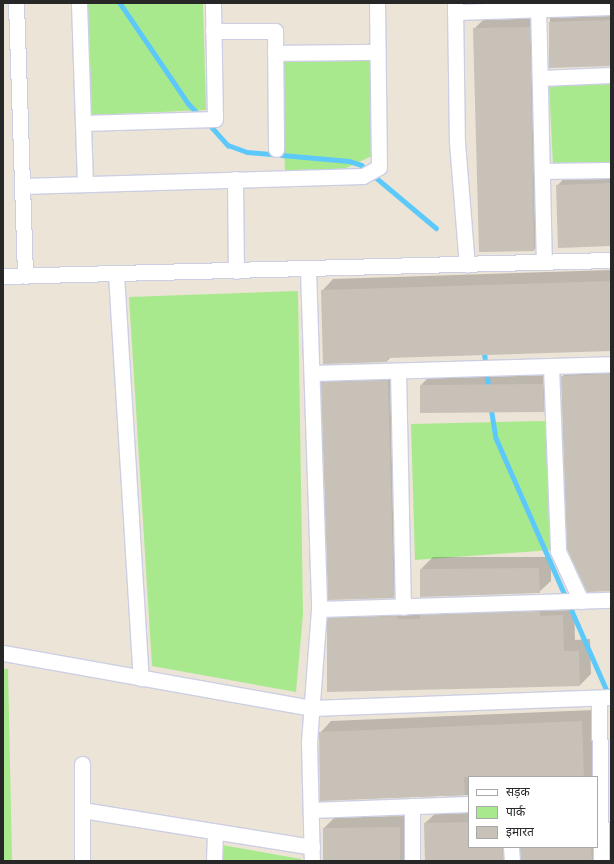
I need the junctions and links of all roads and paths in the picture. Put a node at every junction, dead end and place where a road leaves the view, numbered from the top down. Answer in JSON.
{"nodes":[{"id":1,"x":16,"y":3,"type":"edge"},
{"id":2,"x":80,"y":3,"type":"edge"},
{"id":3,"x":213,"y":3,"type":"edge"},
{"id":4,"x":377,"y":3,"type":"edge"},
{"id":5,"x":538,"y":6,"type":"edge"},
{"id":6,"x":607,"y":6,"type":"edge"},
{"id":7,"x":455,"y":8,"type":"edge"},
{"id":8,"x":213,"y":31,"type":"junction"},
{"id":9,"x":377,"y":52,"type":"junction"},
{"id":10,"x":276,"y":53,"type":"junction"},
{"id":11,"x":611,"y":75,"type":"edge"},
{"id":12,"x":540,"y":78,"type":"junction"},
{"id":13,"x":83,"y":123,"type":"junction"},
{"id":14,"x":276,"y":149,"type":"dead end"},
{"id":15,"x":542,"y":170,"type":"junction"},
{"id":16,"x":611,"y":170,"type":"edge"},
{"id":17,"x":235,"y":179,"type":"junction"},
{"id":18,"x":85,"y":184,"type":"junction"},
{"id":19,"x":22,"y":186,"type":"junction"},
{"id":20,"x":611,"y":260,"type":"edge"},
{"id":21,"x":544,"y":262,"type":"junction"},
{"id":22,"x":467,"y":265,"type":"junction"},
{"id":23,"x":308,"y":270,"type":"junction"},
{"id":24,"x":236,"y":271,"type":"junction"},
{"id":25,"x":116,"y":274,"type":"junction"},
{"id":26,"x":3,"y":276,"type":"edge"},
{"id":27,"x":25,"y":276,"type":"junction"},
{"id":28,"x":611,"y":364,"type":"edge"},
{"id":29,"x":551,"y":366,"type":"junction"},
{"id":30,"x":398,"y":370,"type":"junction"},
{"id":31,"x":312,"y":373,"type":"junction"},
{"id":32,"x":611,"y":600,"type":"edge"},
{"id":33,"x":578,"y":601,"type":"junction"},
{"id":34,"x":403,"y":607,"type":"junction"},
{"id":35,"x":319,"y":609,"type":"junction"},
{"id":36,"x":3,"y":653,"type":"edge"},
{"id":37,"x":141,"y":678,"type":"junction"},
{"id":38,"x":604,"y":698,"type":"edge"},
{"id":39,"x":312,"y":708,"type":"junction"},
{"id":40,"x":82,"y":764,"type":"dead end"},
{"id":41,"x":603,"y":798,"type":"edge"},
{"id":42,"x":468,"y":804,"type":"edge"},
{"id":43,"x":412,"y":806,"type":"junction"},
{"id":44,"x":82,"y":810,"type":"junction"},
{"id":45,"x":311,"y":810,"type":"junction"},
{"id":46,"x":215,"y":832,"type":"junction"},
{"id":47,"x":512,"y":848,"type":"edge"},
{"id":48,"x":312,"y":854,"type":"edge"},
{"id":49,"x":82,"y":861,"type":"edge"},
{"id":50,"x":214,"y":861,"type":"edge"},
{"id":51,"x":412,"y":861,"type":"edge"},
{"id":52,"x":512,"y":861,"type":"edge"},
{"id":53,"x":601,"y":861,"type":"edge"}],
"edges":[{"from":1,"to":19,"type":"street"},
{"from":2,"to":13,"type":"street"},
{"from":3,"to":8,"type":"street"},
{"from":4,"to":9,"type":"street"},
{"from":5,"to":6,"type":"street"},
{"from":5,"to":7,"type":"street"},
{"from":5,"to":12,"type":"street"},
{"from":7,"to":22,"type":"street"},
{"from":8,"to":10,"type":"street"},
{"from":8,"to":13,"type":"street"},
{"from":9,"to":10,"type":"street"},
{"from":9,"to":17,"type":"street"},
{"from":10,"to":14,"type":"street"},
{"from":11,"to":12,"type":"street"},
{"from":12,"to":15,"type":"street"},
{"from":13,"to":18,"type":"street"},
{"from":15,"to":16,"type":"street"},
{"from":15,"to":21,"type":"street"},
{"from":17,"to":18,"type":"street"},
{"from":17,"to":24,"type":"street"},
{"from":18,"to":19,"type":"street"},
{"from":19,"to":27,"type":"street"},
{"from":20,"to":21,"type":"street"},
{"from":21,"to":22,"type":"street"},
{"from":22,"to":23,"type":"street"},
{"from":23,"to":24,"type":"street"},
{"from":23,"to":31,"type":"street"},
{"from":24,"to":25,"type":"street"},
{"from":25,"to":27,"type":"street"},
{"from":25,"to":37,"type":"street"},
{"from":26,"to":27,"type":"street"},
{"from":28,"to":29,"type":"street"},
{"from":29,"to":30,"type":"street"},
{"from":29,"to":33,"type":"street"},
{"from":30,"to":31,"type":"street"},
{"from":30,"to":34,"type":"street"},
{"from":31,"to":35,"type":"street"},
{"from":32,"to":33,"type":"street"},
{"from":33,"to":34,"type":"street"},
{"from":34,"to":35,"type":"street"},
{"from":35,"to":39,"type":"street"},
{"from":36,"to":37,"type":"street"},
{"from":37,"to":39,"type":"street"},
{"from":38,"to":39,"type":"street"},
{"from":38,"to":41,"type":"street"},
{"from":39,"to":45,"type":"street"},
{"from":40,"to":44,"type":"street"},
{"from":41,"to":53,"type":"street"},
{"from":42,"to":43,"type":"street"},
{"from":43,"to":45,"type":"street"},
{"from":43,"to":51,"type":"street"},
{"from":44,"to":46,"type":"street"},
{"from":44,"to":49,"type":"street"},
{"from":45,"to":48,"type":"street"},
{"from":46,"to":48,"type":"street"},
{"from":46,"to":50,"type":"street"},
{"from":47,"to":52,"type":"street"}]}
